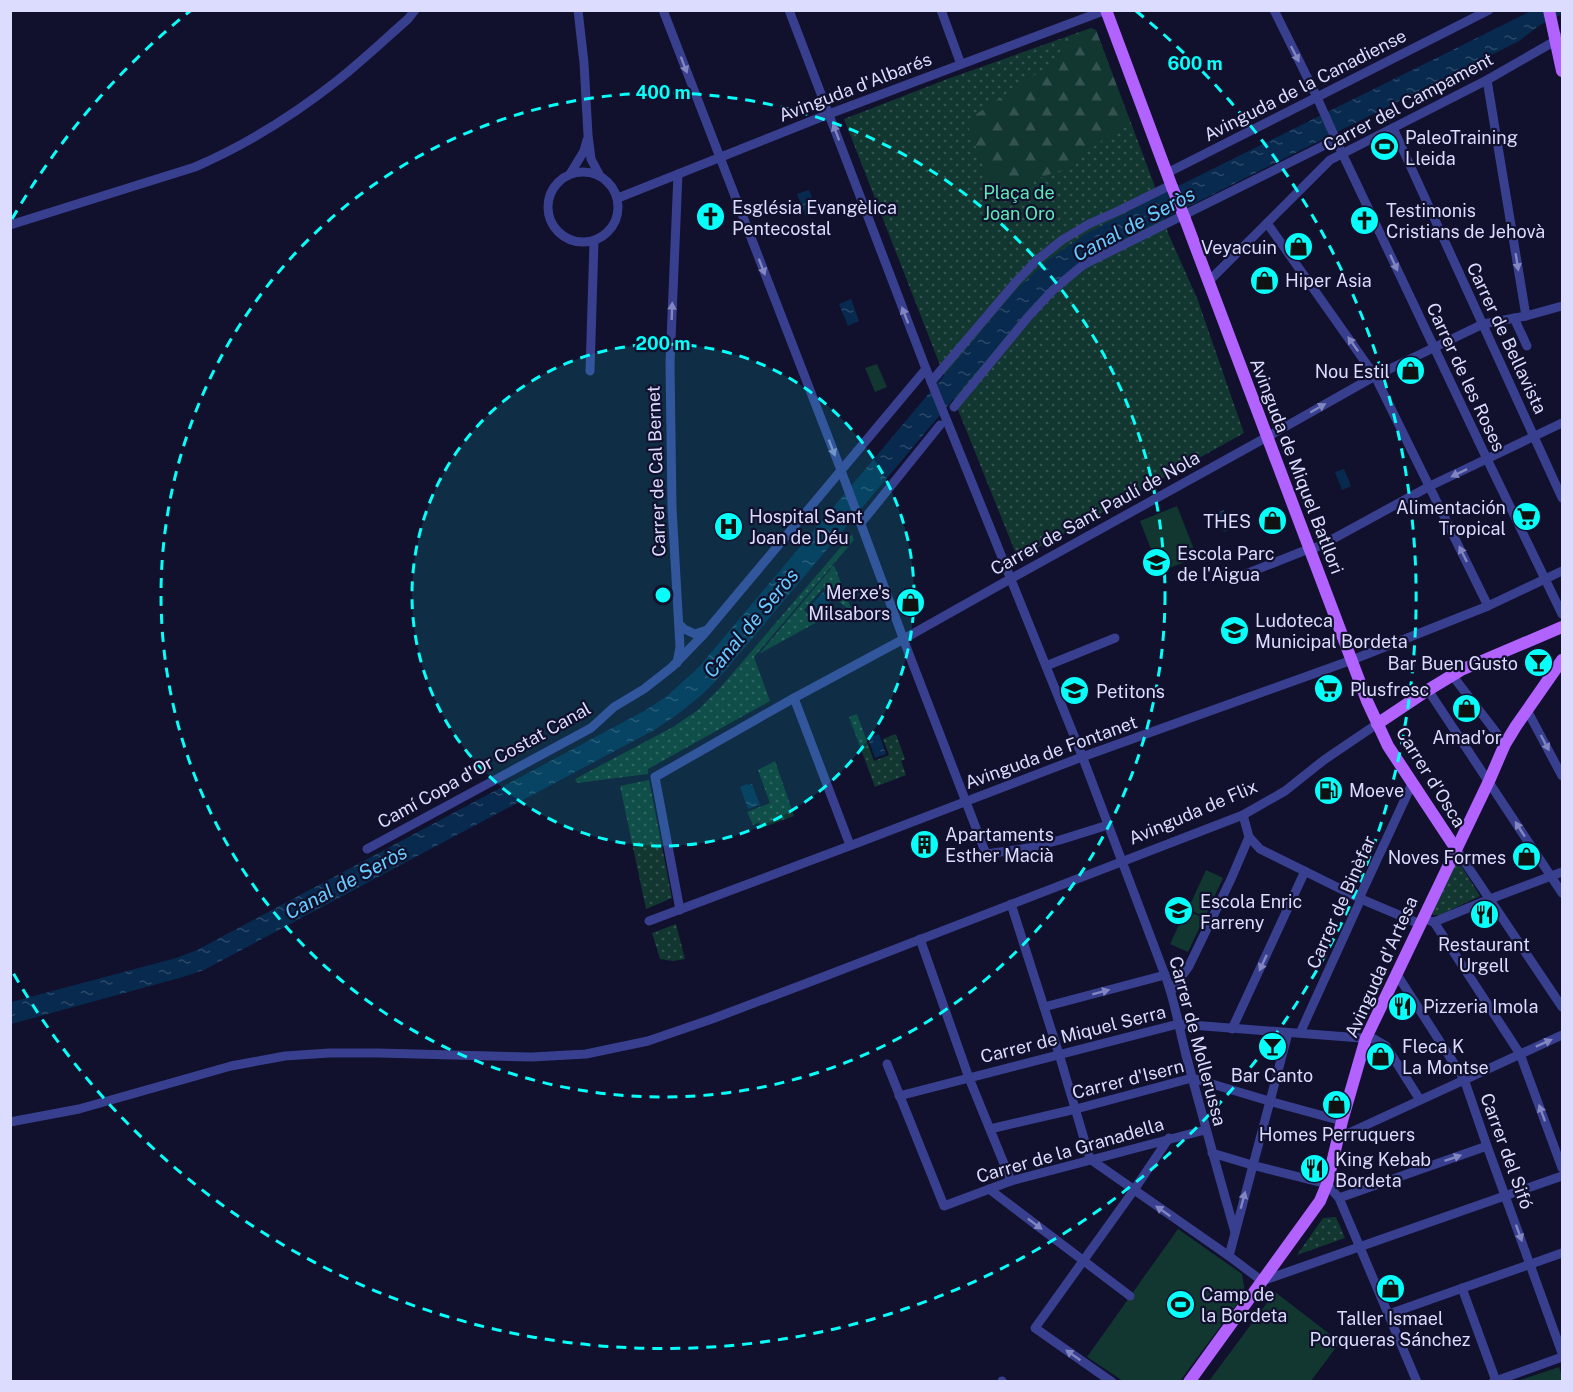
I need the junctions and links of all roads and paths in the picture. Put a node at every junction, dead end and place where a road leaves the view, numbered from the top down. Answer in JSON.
{"nodes":[{"id":1,"x":415,"y":10,"type":"edge"},
{"id":2,"x":578,"y":10,"type":"edge"},
{"id":3,"x":663,"y":10,"type":"edge"},
{"id":4,"x":789,"y":10,"type":"edge"},
{"id":5,"x":941,"y":10,"type":"edge"},
{"id":6,"x":1106,"y":10,"type":"edge"},
{"id":7,"x":1274,"y":10,"type":"edge"},
{"id":8,"x":1489,"y":10,"type":"edge"},
{"id":9,"x":1081,"y":15,"type":"edge"},
{"id":10,"x":1551,"y":16,"type":"edge"},
{"id":11,"x":1559,"y":39,"type":"edge"},
{"id":12,"x":959,"y":59,"type":"dead end"},
{"id":13,"x":1563,"y":70,"type":"edge"},
{"id":14,"x":1487,"y":80,"type":"junction"},
{"id":15,"x":1317,"y":98,"type":"junction"},
{"id":16,"x":829,"y":114,"type":"junction"},
{"id":17,"x":1393,"y":128,"type":"junction"},
{"id":18,"x":588,"y":135,"type":"junction"},
{"id":19,"x":1332,"y":138,"type":"junction"},
{"id":20,"x":1341,"y":153,"type":"junction"},
{"id":21,"x":719,"y":157,"type":"junction"},
{"id":22,"x":1167,"y":172,"type":"junction"},
{"id":23,"x":570,"y":174,"type":"junction"},
{"id":24,"x":678,"y":174,"type":"junction"},
{"id":25,"x":600,"y":176,"type":"junction"},
{"id":26,"x":1172,"y":186,"type":"junction"},
{"id":27,"x":618,"y":198,"type":"junction"},
{"id":28,"x":1267,"y":223,"type":"junction"},
{"id":29,"x":10,"y":225,"type":"edge"},
{"id":30,"x":594,"y":241,"type":"junction"},
{"id":31,"x":1209,"y":281,"type":"junction"},
{"id":32,"x":1563,"y":306,"type":"edge"},
{"id":33,"x":1526,"y":316,"type":"junction"},
{"id":34,"x":1514,"y":318,"type":"junction"},
{"id":35,"x":1483,"y":324,"type":"junction"},
{"id":36,"x":1527,"y":346,"type":"dead end"},
{"id":37,"x":1434,"y":348,"type":"junction"},
{"id":38,"x":926,"y":369,"type":"junction"},
{"id":39,"x":590,"y":370,"type":"dead end"},
{"id":40,"x":1376,"y":376,"type":"junction"},
{"id":41,"x":932,"y":382,"type":"junction"},
{"id":42,"x":954,"y":407,"type":"dead end"},
{"id":43,"x":943,"y":421,"type":"junction"},
{"id":44,"x":1563,"y":423,"type":"edge"},
{"id":45,"x":1534,"y":436,"type":"junction"},
{"id":46,"x":1267,"y":437,"type":"junction"},
{"id":47,"x":1487,"y":459,"type":"junction"},
{"id":48,"x":841,"y":471,"type":"junction"},
{"id":49,"x":1430,"y":486,"type":"junction"},
{"id":50,"x":1563,"y":498,"type":"edge"},
{"id":51,"x":861,"y":523,"type":"junction"},
{"id":52,"x":1310,"y":550,"type":"junction"},
{"id":53,"x":1563,"y":571,"type":"edge"},
{"id":54,"x":1012,"y":578,"type":"junction"},
{"id":55,"x":1233,"y":579,"type":"dead end"},
{"id":56,"x":1546,"y":579,"type":"junction"},
{"id":57,"x":1488,"y":606,"type":"junction"},
{"id":58,"x":1563,"y":614,"type":"edge"},
{"id":59,"x":679,"y":624,"type":"junction"},
{"id":60,"x":1563,"y":627,"type":"edge"},
{"id":61,"x":709,"y":629,"type":"junction"},
{"id":62,"x":1115,"y":638,"type":"dead end"},
{"id":63,"x":903,"y":640,"type":"junction"},
{"id":64,"x":1352,"y":660,"type":"junction"},
{"id":65,"x":677,"y":663,"type":"junction"},
{"id":66,"x":1046,"y":666,"type":"junction"},
{"id":67,"x":1561,"y":666,"type":"edge"},
{"id":68,"x":1452,"y":675,"type":"junction"},
{"id":69,"x":1428,"y":690,"type":"junction"},
{"id":70,"x":794,"y":698,"type":"junction"},
{"id":71,"x":1527,"y":710,"type":"junction"},
{"id":72,"x":1377,"y":724,"type":"junction"},
{"id":73,"x":1505,"y":744,"type":"junction"},
{"id":74,"x":1083,"y":757,"type":"junction"},
{"id":75,"x":1563,"y":776,"type":"edge"},
{"id":76,"x":1489,"y":781,"type":"junction"},
{"id":77,"x":1412,"y":784,"type":"junction"},
{"id":78,"x":966,"y":801,"type":"junction"},
{"id":79,"x":1243,"y":815,"type":"junction"},
{"id":80,"x":1108,"y":825,"type":"junction"},
{"id":81,"x":1249,"y":837,"type":"junction"},
{"id":82,"x":850,"y":845,"type":"junction"},
{"id":83,"x":367,"y":849,"type":"dead end"},
{"id":84,"x":1456,"y":849,"type":"junction"},
{"id":85,"x":1123,"y":861,"type":"junction"},
{"id":86,"x":1305,"y":871,"type":"junction"},
{"id":87,"x":1563,"y":872,"type":"edge"},
{"id":88,"x":1552,"y":876,"type":"junction"},
{"id":89,"x":1563,"y":892,"type":"edge"},
{"id":90,"x":1361,"y":898,"type":"junction"},
{"id":91,"x":1491,"y":899,"type":"junction"},
{"id":92,"x":1011,"y":904,"type":"junction"},
{"id":93,"x":680,"y":910,"type":"junction"},
{"id":94,"x":649,"y":921,"type":"dead end"},
{"id":95,"x":1425,"y":921,"type":"junction"},
{"id":96,"x":920,"y":939,"type":"junction"},
{"id":97,"x":1396,"y":973,"type":"junction"},
{"id":98,"x":1165,"y":975,"type":"junction"},
{"id":99,"x":1171,"y":991,"type":"junction"},
{"id":100,"x":1563,"y":1006,"type":"edge"},
{"id":101,"x":1044,"y":1007,"type":"junction"},
{"id":102,"x":1178,"y":1024,"type":"junction"},
{"id":103,"x":1232,"y":1029,"type":"junction"},
{"id":104,"x":1288,"y":1033,"type":"junction"},
{"id":105,"x":1300,"y":1033,"type":"junction"},
{"id":106,"x":1563,"y":1035,"type":"edge"},
{"id":107,"x":1366,"y":1038,"type":"junction"},
{"id":108,"x":1059,"y":1054,"type":"junction"},
{"id":109,"x":1520,"y":1054,"type":"junction"},
{"id":110,"x":887,"y":1064,"type":"dead end"},
{"id":111,"x":969,"y":1078,"type":"junction"},
{"id":112,"x":1192,"y":1078,"type":"junction"},
{"id":113,"x":1464,"y":1079,"type":"junction"},
{"id":114,"x":899,"y":1096,"type":"junction"},
{"id":115,"x":1420,"y":1100,"type":"junction"},
{"id":116,"x":1269,"y":1101,"type":"junction"},
{"id":117,"x":1076,"y":1109,"type":"junction"},
{"id":118,"x":1342,"y":1121,"type":"junction"},
{"id":119,"x":10,"y":1122,"type":"edge"},
{"id":120,"x":990,"y":1129,"type":"junction"},
{"id":121,"x":1205,"y":1130,"type":"junction"},
{"id":122,"x":1169,"y":1138,"type":"junction"},
{"id":123,"x":1338,"y":1138,"type":"junction"},
{"id":124,"x":1487,"y":1146,"type":"junction"},
{"id":125,"x":1212,"y":1153,"type":"junction"},
{"id":126,"x":1090,"y":1159,"type":"junction"},
{"id":127,"x":1252,"y":1165,"type":"junction"},
{"id":128,"x":1563,"y":1168,"type":"edge"},
{"id":129,"x":1563,"y":1176,"type":"edge"},
{"id":130,"x":1011,"y":1181,"type":"junction"},
{"id":131,"x":1327,"y":1184,"type":"junction"},
{"id":132,"x":989,"y":1189,"type":"junction"},
{"id":133,"x":1134,"y":1190,"type":"junction"},
{"id":134,"x":1506,"y":1196,"type":"junction"},
{"id":135,"x":1339,"y":1198,"type":"junction"},
{"id":136,"x":1235,"y":1232,"type":"junction"},
{"id":137,"x":1360,"y":1247,"type":"junction"},
{"id":138,"x":1563,"y":1253,"type":"edge"},
{"id":139,"x":1229,"y":1256,"type":"junction"},
{"id":140,"x":1281,"y":1256,"type":"junction"},
{"id":141,"x":1083,"y":1260,"type":"junction"},
{"id":142,"x":1531,"y":1264,"type":"junction"},
{"id":143,"x":1296,"y":1270,"type":"junction"},
{"id":144,"x":1262,"y":1281,"type":"junction"},
{"id":145,"x":1462,"y":1288,"type":"junction"},
{"id":146,"x":1130,"y":1296,"type":"dead end"},
{"id":147,"x":1389,"y":1314,"type":"junction"},
{"id":148,"x":1563,"y":1355,"type":"edge"},
{"id":149,"x":1494,"y":1381,"type":"edge"},
{"id":150,"x":1112,"y":1382,"type":"edge"},
{"id":151,"x":1189,"y":1382,"type":"edge"},
{"id":152,"x":1417,"y":1382,"type":"edge"}],
"edges":[{"from":1,"to":29,"type":"street"},
{"from":2,"to":18,"type":"street"},
{"from":3,"to":21,"type":"street","one_way":true},
{"from":4,"to":16,"type":"street","name":"Carrer de Mollerussa"},
{"from":5,"to":12,"type":"street"},
{"from":6,"to":9,"type":"street","name":"Avinguda d'Albarés"},
{"from":6,"to":22,"type":"main road"},
{"from":7,"to":15,"type":"street","name":"Carrer de les Roses","one_way":true},
{"from":8,"to":15,"type":"street","name":"Avinguda de la Canadiense"},
{"from":9,"to":16,"type":"street","name":"Avinguda d'Albarés"},
{"from":10,"to":11,"type":"main road"},
{"from":11,"to":13,"type":"main road"},
{"from":11,"to":14,"type":"street","name":"Carrer del Campament"},
{"from":14,"to":17,"type":"street","name":"Carrer del Campament"},
{"from":14,"to":33,"type":"street","one_way":true},
{"from":15,"to":19,"type":"street","name":"Carrer de les Roses"},
{"from":15,"to":22,"type":"street","name":"Avinguda de la Canadiense"},
{"from":16,"to":21,"type":"street","name":"Avinguda d'Albarés"},
{"from":38,"to":16,"type":"street","name":"Carrer de Mollerussa","one_way":true},
{"from":17,"to":20,"type":"street","name":"Carrer del Campament"},
{"from":17,"to":35,"type":"street","name":"Carrer de Bellavista"},
{"from":18,"to":23,"type":"street"},
{"from":18,"to":25,"type":"street"},
{"from":19,"to":20,"type":"street","name":"Carrer de les Roses"},
{"from":19,"to":42,"type":"street"},
{"from":20,"to":28,"type":"street","name":"Carrer del Campament"},
{"from":20,"to":37,"type":"street","name":"Carrer de les Roses","one_way":true},
{"from":21,"to":24,"type":"street","name":"Avinguda d'Albarés"},
{"from":21,"to":48,"type":"street","one_way":true},
{"from":22,"to":26,"type":"main road"},
{"from":23,"to":25,"type":"street"},
{"from":23,"to":30,"type":"street"},
{"from":24,"to":27,"type":"street","name":"Avinguda d'Albarés"},
{"from":59,"to":24,"type":"street","name":"Carrer de Cal Bernet","one_way":true},
{"from":25,"to":27,"type":"street"},
{"from":26,"to":31,"type":"main road","name":"Avinguda de Miquel Batllori","bridge":true},
{"from":26,"to":41,"type":"street"},
{"from":27,"to":30,"type":"street"},
{"from":28,"to":31,"type":"street","name":"Carrer del Campament"},
{"from":40,"to":28,"type":"street","one_way":true},
{"from":30,"to":39,"type":"street"},
{"from":31,"to":46,"type":"main road","name":"Avinguda de Miquel Batllori"},
{"from":32,"to":33,"type":"street","name":"Carrer de Sant Paulí de Nola"},
{"from":33,"to":34,"type":"street","name":"Carrer de Sant Paulí de Nola"},
{"from":34,"to":35,"type":"street","name":"Carrer de Sant Paulí de Nola"},
{"from":34,"to":36,"type":"street"},
{"from":35,"to":37,"type":"street","name":"Carrer de Sant Paulí de Nola"},
{"from":35,"to":45,"type":"street","name":"Carrer de Bellavista"},
{"from":37,"to":40,"type":"street","name":"Carrer de Sant Paulí de Nola"},
{"from":37,"to":47,"type":"street","name":"Carrer de les Roses"},
{"from":38,"to":41,"type":"street","name":"Carrer de Mollerussa"},
{"from":38,"to":48,"type":"street"},
{"from":46,"to":40,"type":"street","name":"Carrer de Sant Paulí de Nola","one_way":true},
{"from":40,"to":49,"type":"street"},
{"from":41,"to":43,"type":"street","name":"Carrer de Mollerussa"},
{"from":43,"to":51,"type":"street"},
{"from":43,"to":54,"type":"street","name":"Carrer de Mollerussa"},
{"from":44,"to":45,"type":"street"},
{"from":45,"to":47,"type":"street"},
{"from":45,"to":50,"type":"street","name":"Carrer de Bellavista"},
{"from":46,"to":52,"type":"main road","name":"Avinguda de Miquel Batllori"},
{"from":46,"to":54,"type":"street","name":"Carrer de Sant Paulí de Nola"},
{"from":47,"to":49,"type":"street","one_way":true},
{"from":47,"to":56,"type":"street","name":"Carrer de les Roses"},
{"from":48,"to":51,"type":"street"},
{"from":48,"to":61,"type":"street"},
{"from":49,"to":52,"type":"street"},
{"from":57,"to":49,"type":"street","one_way":true},
{"from":51,"to":63,"type":"street"},
{"from":52,"to":55,"type":"street"},
{"from":52,"to":64,"type":"main road","name":"Avinguda de Miquel Batllori"},
{"from":53,"to":56,"type":"street","name":"Avinguda de Fontanet"},
{"from":54,"to":63,"type":"street","name":"Carrer de Sant Paulí de Nola"},
{"from":54,"to":66,"type":"street","name":"Carrer de Mollerussa"},
{"from":56,"to":57,"type":"street","name":"Avinguda de Fontanet"},
{"from":56,"to":58,"type":"street","name":"Carrer de les Roses"},
{"from":57,"to":64,"type":"street","name":"Avinguda de Fontanet"},
{"from":59,"to":61,"type":"street"},
{"from":59,"to":65,"type":"street","name":"Carrer de Cal Bernet"},
{"from":60,"to":68,"type":"main road","name":"Avinguda de Flix"},
{"from":61,"to":65,"type":"street"},
{"from":62,"to":66,"type":"street"},
{"from":63,"to":70,"type":"street","name":"Carrer de Sant Paulí de Nola"},
{"from":63,"to":78,"type":"street"},
{"from":64,"to":72,"type":"main road","name":"Avinguda de Miquel Batllori"},
{"from":64,"to":74,"type":"street","name":"Avinguda de Fontanet"},
{"from":65,"to":83,"type":"street","name":"Camí Copa d'Or Costat Canal"},
{"from":66,"to":74,"type":"street","name":"Carrer de Mollerussa"},
{"from":67,"to":71,"type":"main road","name":"Avinguda d'Artesa"},
{"from":68,"to":69,"type":"main road","name":"Avinguda de Flix"},
{"from":68,"to":73,"type":"street"},
{"from":69,"to":72,"type":"main road","name":"Avinguda de Flix"},
{"from":69,"to":76,"type":"street"},
{"from":70,"to":82,"type":"street"},
{"from":70,"to":93,"type":"street","name":"Carrer de Sant Paulí de Nola"},
{"from":71,"to":73,"type":"main road","name":"Avinguda d'Artesa"},
{"from":71,"to":75,"type":"street","one_way":true},
{"from":72,"to":77,"type":"main road","name":"Carrer d'Osca"},
{"from":72,"to":79,"type":"street","name":"Avinguda de Flix"},
{"from":73,"to":76,"type":"main road","name":"Avinguda d'Artesa"},
{"from":74,"to":78,"type":"street","name":"Avinguda de Fontanet"},
{"from":74,"to":80,"type":"street","name":"Carrer de Mollerussa"},
{"from":76,"to":84,"type":"main road","name":"Avinguda d'Artesa"},
{"from":88,"to":76,"type":"street","one_way":true},
{"from":77,"to":84,"type":"main road","name":"Carrer d'Osca"},
{"from":77,"to":90,"type":"street","name":"Carrer de Binèfar"},
{"from":78,"to":80,"type":"street"},
{"from":78,"to":82,"type":"street","name":"Avinguda de Fontanet"},
{"from":79,"to":81,"type":"street"},
{"from":79,"to":85,"type":"street","name":"Avinguda de Flix"},
{"from":80,"to":85,"type":"street","name":"Carrer de Mollerussa"},
{"from":81,"to":86,"type":"street"},
{"from":81,"to":99,"type":"street"},
{"from":82,"to":93,"type":"street","name":"Avinguda de Fontanet"},
{"from":84,"to":91,"type":"street"},
{"from":84,"to":95,"type":"main road","name":"Avinguda d'Artesa"},
{"from":85,"to":92,"type":"street","name":"Avinguda de Flix"},
{"from":85,"to":98,"type":"street","name":"Carrer de Mollerussa"},
{"from":86,"to":90,"type":"street"},
{"from":86,"to":103,"type":"street","one_way":true},
{"from":87,"to":88,"type":"street"},
{"from":88,"to":89,"type":"street"},
{"from":88,"to":91,"type":"street"},
{"from":90,"to":95,"type":"street"},
{"from":90,"to":105,"type":"street","name":"Carrer de Binèfar"},
{"from":91,"to":95,"type":"street"},
{"from":91,"to":100,"type":"street"},
{"from":92,"to":96,"type":"street","name":"Avinguda de Flix"},
{"from":92,"to":101,"type":"street"},
{"from":93,"to":94,"type":"street","name":"Avinguda de Fontanet"},
{"from":95,"to":97,"type":"main road","name":"Avinguda d'Artesa"},
{"from":95,"to":109,"type":"street"},
{"from":96,"to":111,"type":"street"},
{"from":96,"to":119,"type":"street","name":"Avinguda de Flix"},
{"from":97,"to":107,"type":"main road","name":"Avinguda d'Artesa"},
{"from":97,"to":113,"type":"street","name":"Carrer del Sifó"},
{"from":98,"to":99,"type":"street","name":"Carrer de Mollerussa"},
{"from":101,"to":98,"type":"street","one_way":true},
{"from":99,"to":102,"type":"street","name":"Carrer de Mollerussa"},
{"from":101,"to":108,"type":"street"},
{"from":102,"to":103,"type":"street","name":"Carrer de Miquel Serra"},
{"from":102,"to":108,"type":"street","name":"Carrer de Miquel Serra"},
{"from":102,"to":112,"type":"street","name":"Carrer de Mollerussa"},
{"from":103,"to":104,"type":"street","name":"Carrer de Miquel Serra"},
{"from":104,"to":105,"type":"street","name":"Carrer de Miquel Serra"},
{"from":104,"to":116,"type":"street"},
{"from":105,"to":107,"type":"street","name":"Carrer de Miquel Serra"},
{"from":109,"to":106,"type":"street","one_way":true},
{"from":107,"to":115,"type":"street"},
{"from":107,"to":118,"type":"main road","name":"Avinguda d'Artesa"},
{"from":108,"to":111,"type":"street","name":"Carrer de Miquel Serra"},
{"from":108,"to":117,"type":"street"},
{"from":109,"to":113,"type":"street"},
{"from":128,"to":109,"type":"street","one_way":true},
{"from":110,"to":114,"type":"street"},
{"from":111,"to":114,"type":"street","name":"Carrer de Miquel Serra"},
{"from":111,"to":120,"type":"street"},
{"from":112,"to":116,"type":"street","name":"Carrer d'Isern"},
{"from":112,"to":117,"type":"street","name":"Carrer d'Isern"},
{"from":112,"to":121,"type":"street","name":"Carrer de Mollerussa"},
{"from":113,"to":115,"type":"street"},
{"from":113,"to":124,"type":"street","name":"Carrer del Sifó"},
{"from":114,"to":132,"type":"street","name":"Carrer de la Granadella"},
{"from":115,"to":123,"type":"street"},
{"from":116,"to":118,"type":"street","name":"Carrer d'Isern"},
{"from":116,"to":127,"type":"street"},
{"from":117,"to":120,"type":"street","name":"Carrer d'Isern"},
{"from":117,"to":126,"type":"street"},
{"from":118,"to":123,"type":"main road","name":"Avinguda d'Artesa"},
{"from":120,"to":130,"type":"street"},
{"from":121,"to":122,"type":"street","name":"Carrer de la Granadella"},
{"from":121,"to":125,"type":"street","name":"Carrer de Mollerussa"},
{"from":122,"to":126,"type":"street","name":"Carrer de la Granadella"},
{"from":122,"to":133,"type":"street"},
{"from":123,"to":131,"type":"main road","name":"Avinguda d'Artesa"},
{"from":124,"to":134,"type":"street","name":"Carrer del Sifó"},
{"from":135,"to":124,"type":"street","one_way":true},
{"from":125,"to":127,"type":"street"},
{"from":125,"to":136,"type":"street","name":"Carrer de Mollerussa"},
{"from":126,"to":130,"type":"street","name":"Carrer de la Granadella"},
{"from":126,"to":133,"type":"street"},
{"from":127,"to":131,"type":"street"},
{"from":136,"to":127,"type":"street","one_way":true},
{"from":129,"to":134,"type":"street"},
{"from":130,"to":132,"type":"street","name":"Carrer de la Granadella"},
{"from":131,"to":135,"type":"street"},
{"from":131,"to":140,"type":"main road","name":"Avinguda d'Artesa"},
{"from":132,"to":141,"type":"street","one_way":true},
{"from":139,"to":133,"type":"street","one_way":true},
{"from":133,"to":141,"type":"street"},
{"from":134,"to":137,"type":"street"},
{"from":134,"to":142,"type":"street","name":"Carrer del Sifó","one_way":true},
{"from":135,"to":137,"type":"street"},
{"from":136,"to":139,"type":"street"},
{"from":137,"to":143,"type":"street"},
{"from":137,"to":147,"type":"street"},
{"from":138,"to":142,"type":"street"},
{"from":139,"to":144,"type":"street"},
{"from":140,"to":143,"type":"street"},
{"from":140,"to":144,"type":"main road","name":"Avinguda d'Artesa"},
{"from":141,"to":146,"type":"street"},
{"from":150,"to":141,"type":"street","one_way":true},
{"from":142,"to":145,"type":"street"},
{"from":142,"to":148,"type":"street","name":"Carrer del Sifó"},
{"from":143,"to":144,"type":"street"},
{"from":144,"to":151,"type":"main road","name":"Avinguda d'Artesa"},
{"from":145,"to":147,"type":"street"},
{"from":145,"to":149,"type":"street"},
{"from":147,"to":152,"type":"street"},
{"from":148,"to":149,"type":"street"}]}
